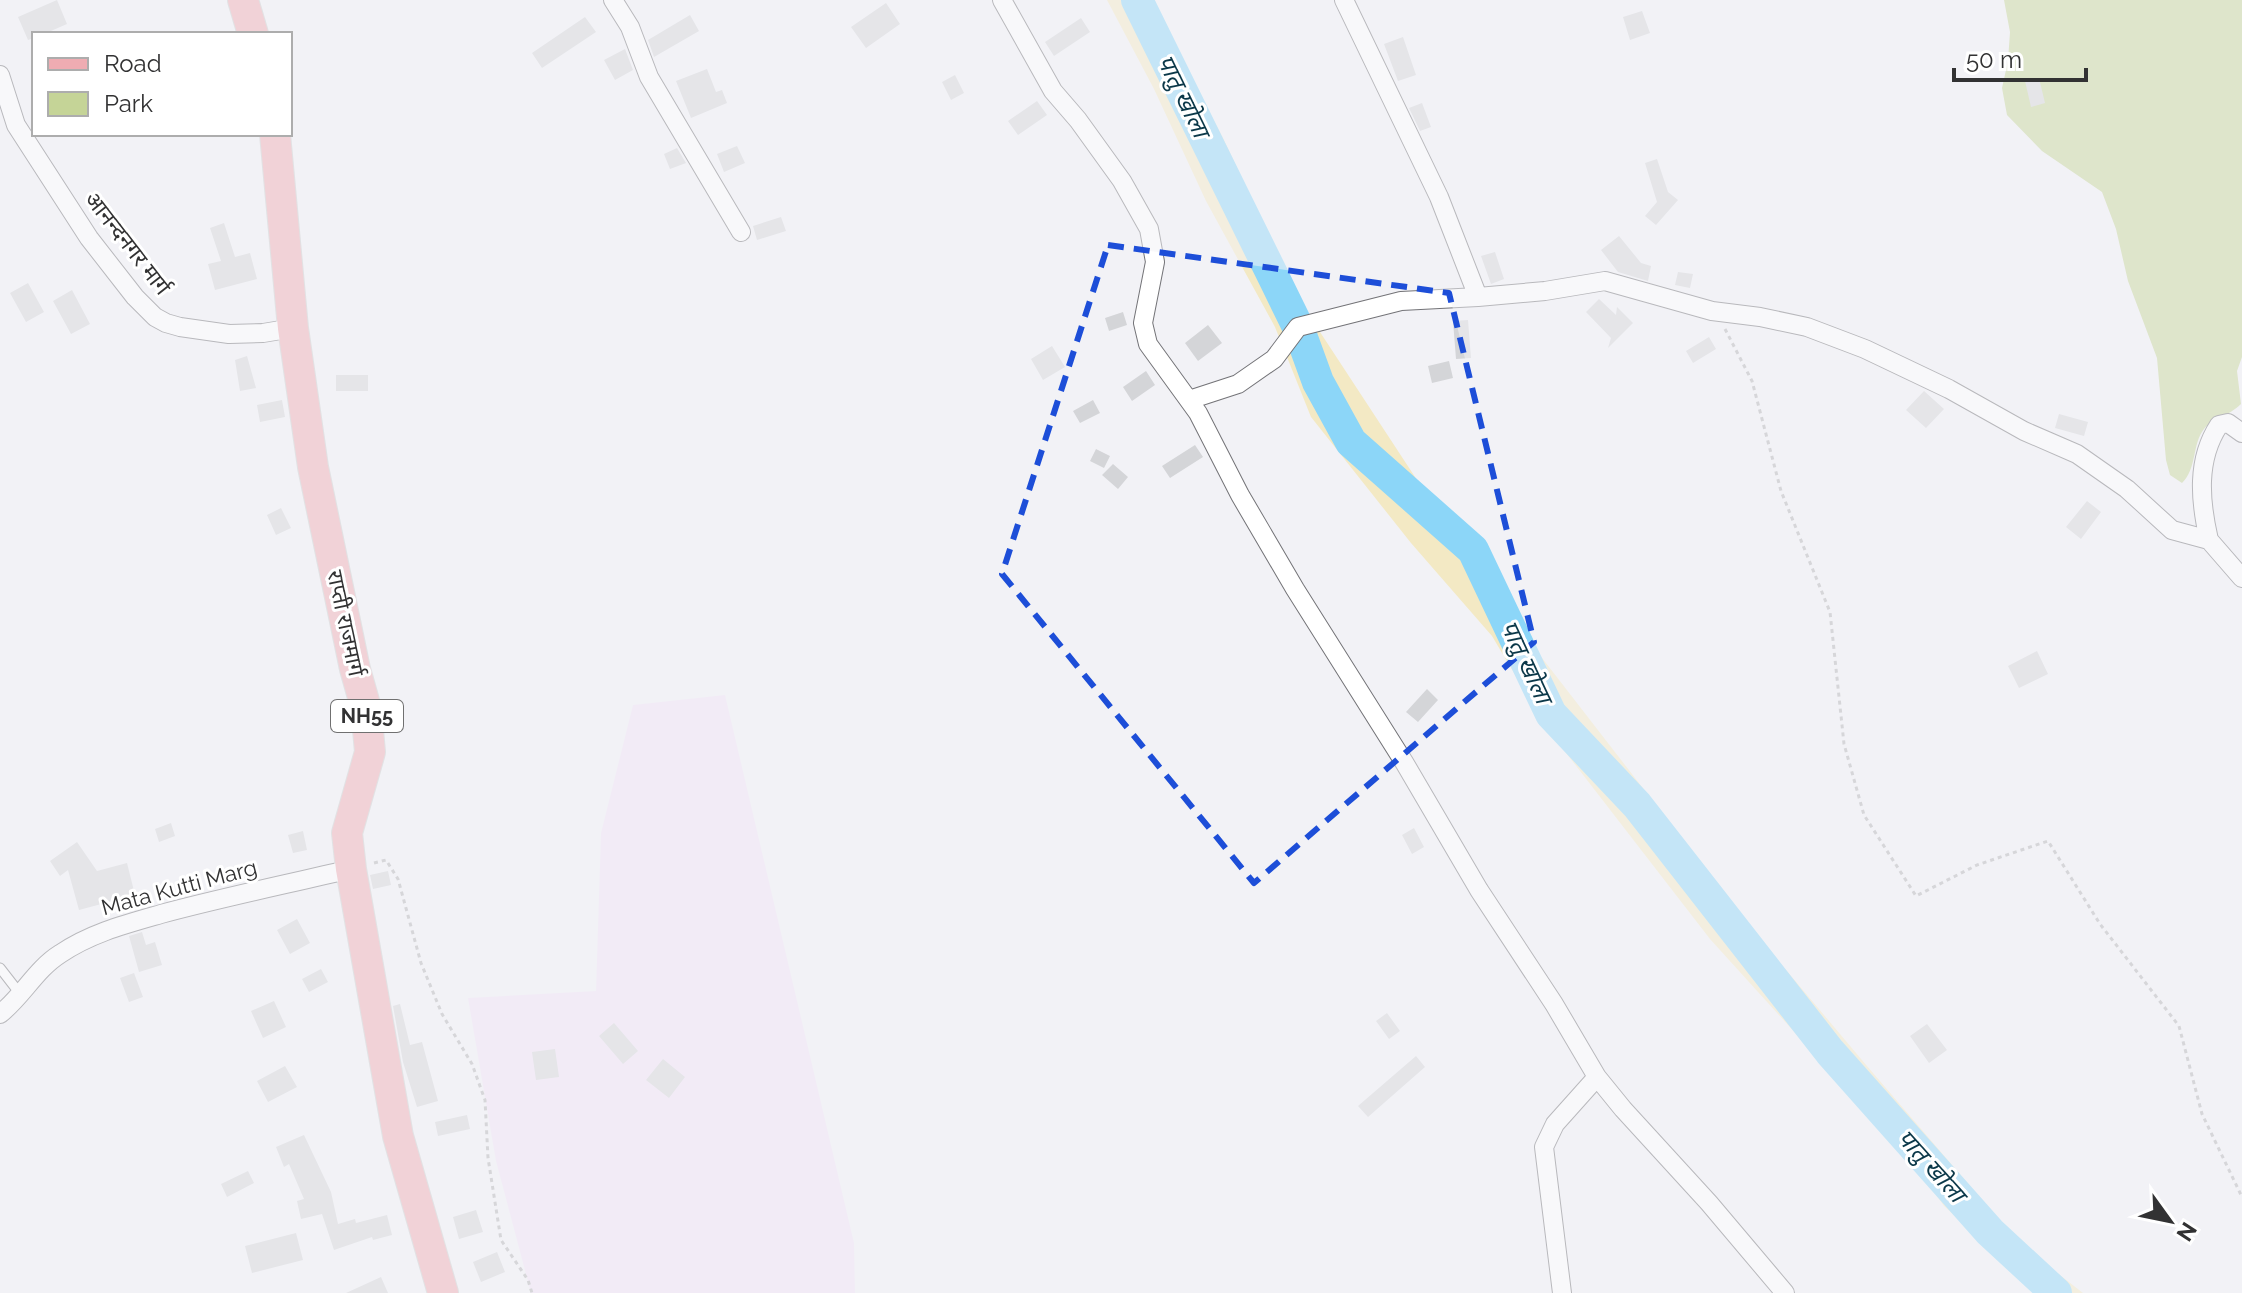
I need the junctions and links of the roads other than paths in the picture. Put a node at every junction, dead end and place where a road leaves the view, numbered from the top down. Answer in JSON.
{"nodes":[{"id":1,"x":243,"y":0,"type":"edge"},
{"id":2,"x":613,"y":0,"type":"edge"},
{"id":3,"x":1002,"y":0,"type":"edge"},
{"id":4,"x":1344,"y":0,"type":"edge"},
{"id":5,"x":252,"y":32,"type":"edge"},
{"id":6,"x":0,"y":75,"type":"edge"},
{"id":7,"x":275,"y":136,"type":"edge"},
{"id":8,"x":741,"y":232,"type":"dead end"},
{"id":9,"x":1478,"y":297,"type":"junction"},
{"id":10,"x":293,"y":328,"type":"junction"},
{"id":11,"x":1189,"y":400,"type":"junction"},
{"id":12,"x":2242,"y":433,"type":"edge"},
{"id":13,"x":2209,"y":540,"type":"junction"},
{"id":14,"x":2242,"y":578,"type":"edge"},
{"id":15,"x":351,"y":869,"type":"junction"},
{"id":16,"x":0,"y":968,"type":"edge"},
{"id":17,"x":21,"y":995,"type":"junction"},
{"id":18,"x":0,"y":1014,"type":"edge"},
{"id":19,"x":1597,"y":1077,"type":"junction"},
{"id":20,"x":443,"y":1293,"type":"edge"},
{"id":21,"x":1562,"y":1293,"type":"edge"},
{"id":22,"x":1785,"y":1293,"type":"edge"}],
"edges":[{"from":1,"to":5,"type":"main road"},
{"from":2,"to":8,"type":"street"},
{"from":3,"to":11,"type":"street"},
{"from":4,"to":9,"type":"street"},
{"from":6,"to":10,"type":"street","name":"आनन्दनगर मार्ग"},
{"from":7,"to":10,"type":"main road","name":"राप्ती राजमार्ग","number":"NH55"},
{"from":9,"to":11,"type":"street"},
{"from":9,"to":13,"type":"street"},
{"from":10,"to":15,"type":"main road","name":"राप्ती राजमार्ग","number":"NH55"},
{"from":11,"to":19,"type":"street"},
{"from":12,"to":13,"type":"street"},
{"from":13,"to":14,"type":"street"},
{"from":15,"to":17,"type":"street","name":"Mata Kutti Marg"},
{"from":15,"to":20,"type":"main road","name":"राप्ती राजमार्ग","number":"NH55"},
{"from":16,"to":17,"type":"lane"},
{"from":17,"to":18,"type":"street","name":"Mata Kutti Marg"},
{"from":19,"to":21,"type":"street"},
{"from":19,"to":22,"type":"street"}]}
